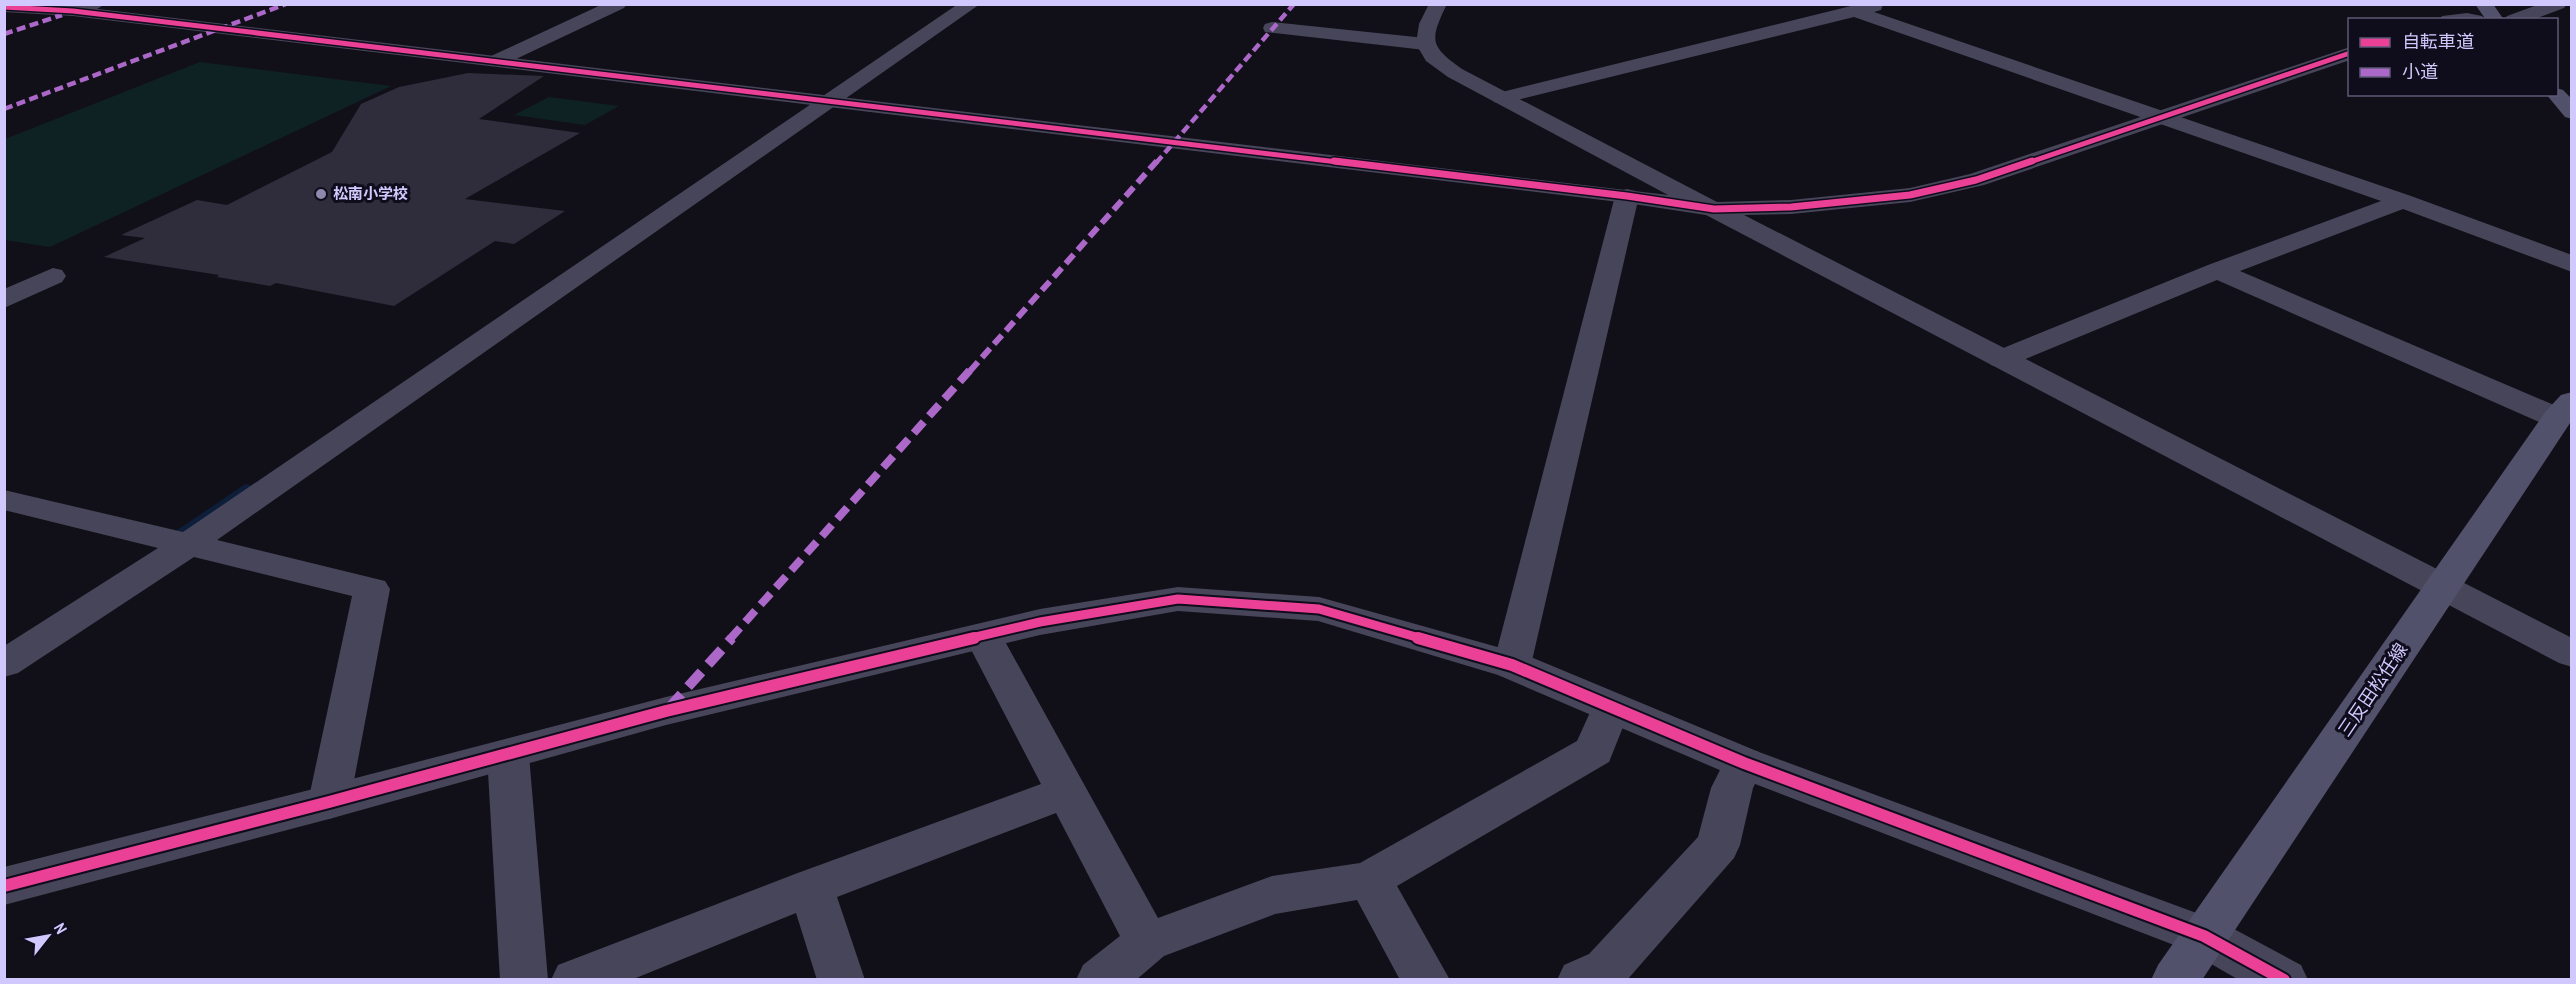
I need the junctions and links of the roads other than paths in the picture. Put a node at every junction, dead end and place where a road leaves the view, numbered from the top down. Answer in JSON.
{"nodes":[{"id":1,"x":95,"y":4,"type":"edge"},
{"id":2,"x":618,"y":4,"type":"edge"},
{"id":3,"x":971,"y":4,"type":"edge"},
{"id":4,"x":1438,"y":4,"type":"edge"},
{"id":5,"x":1881,"y":4,"type":"edge"},
{"id":6,"x":2484,"y":4,"type":"edge"},
{"id":7,"x":2558,"y":4,"type":"edge"},
{"id":8,"x":4,"y":7,"type":"edge"},
{"id":9,"x":73,"y":11,"type":"junction"},
{"id":10,"x":1855,"y":11,"type":"junction"},
{"id":11,"x":2494,"y":18,"type":"edge"},
{"id":12,"x":2518,"y":18,"type":"edge"},
{"id":13,"x":1272,"y":28,"type":"dead end"},
{"id":14,"x":1425,"y":44,"type":"junction"},
{"id":15,"x":2348,"y":53,"type":"edge"},
{"id":16,"x":496,"y":61,"type":"junction"},
{"id":17,"x":2558,"y":96,"type":"edge"},
{"id":18,"x":1501,"y":98,"type":"junction"},
{"id":19,"x":835,"y":100,"type":"junction"},
{"id":20,"x":2571,"y":113,"type":"edge"},
{"id":21,"x":2162,"y":117,"type":"junction"},
{"id":22,"x":1627,"y":196,"type":"junction"},
{"id":23,"x":2403,"y":201,"type":"junction"},
{"id":24,"x":1714,"y":209,"type":"junction"},
{"id":25,"x":2571,"y":264,"type":"edge"},
{"id":26,"x":2217,"y":271,"type":"junction"},
{"id":27,"x":53,"y":276,"type":"dead end"},
{"id":28,"x":4,"y":300,"type":"edge"},
{"id":29,"x":2001,"y":359,"type":"junction"},
{"id":30,"x":2564,"y":410,"type":"edge"},
{"id":31,"x":4,"y":500,"type":"edge"},
{"id":32,"x":171,"y":539,"type":"junction"},
{"id":33,"x":2442,"y":589,"type":"junction"},
{"id":34,"x":982,"y":636,"type":"junction"},
{"id":35,"x":2571,"y":654,"type":"edge"},
{"id":36,"x":4,"y":664,"type":"edge"},
{"id":37,"x":1512,"y":665,"type":"junction"},
{"id":38,"x":1611,"y":707,"type":"junction"},
{"id":39,"x":508,"y":755,"type":"junction"},
{"id":40,"x":1744,"y":763,"type":"junction"},
{"id":41,"x":1066,"y":792,"type":"junction"},
{"id":42,"x":329,"y":802,"type":"junction"},
{"id":43,"x":1370,"y":880,"type":"junction"},
{"id":44,"x":4,"y":886,"type":"edge"},
{"id":45,"x":811,"y":887,"type":"junction"},
{"id":46,"x":2204,"y":936,"type":"junction"},
{"id":47,"x":1147,"y":942,"type":"junction"},
{"id":48,"x":524,"y":980,"type":"edge"},
{"id":49,"x":576,"y":980,"type":"edge"},
{"id":50,"x":841,"y":980,"type":"edge"},
{"id":51,"x":1100,"y":980,"type":"edge"},
{"id":52,"x":1426,"y":980,"type":"edge"},
{"id":53,"x":1581,"y":980,"type":"edge"},
{"id":54,"x":2175,"y":980,"type":"edge"},
{"id":55,"x":2284,"y":980,"type":"edge"}],
"edges":[{"from":1,"to":9,"type":"street"},
{"from":2,"to":16,"type":"street"},
{"from":3,"to":19,"type":"street"},
{"from":4,"to":14,"type":"street"},
{"from":5,"to":10,"type":"street"},
{"from":6,"to":11,"type":"main road"},
{"from":7,"to":12,"type":"street"},
{"from":8,"to":9,"type":"street"},
{"from":9,"to":16,"type":"street"},
{"from":10,"to":18,"type":"street"},
{"from":10,"to":21,"type":"street"},
{"from":13,"to":14,"type":"street"},
{"from":14,"to":18,"type":"street"},
{"from":15,"to":21,"type":"street"},
{"from":16,"to":19,"type":"street"},
{"from":17,"to":20,"type":"main road"},
{"from":18,"to":24,"type":"street"},
{"from":19,"to":22,"type":"street"},
{"from":19,"to":32,"type":"street"},
{"from":21,"to":23,"type":"street"},
{"from":21,"to":24,"type":"street"},
{"from":22,"to":24,"type":"street"},
{"from":22,"to":37,"type":"street"},
{"from":23,"to":25,"type":"street"},
{"from":23,"to":26,"type":"street"},
{"from":24,"to":29,"type":"street"},
{"from":26,"to":29,"type":"street"},
{"from":26,"to":30,"type":"street"},
{"from":27,"to":28,"type":"street"},
{"from":29,"to":33,"type":"street"},
{"from":30,"to":33,"type":"main road","name":"三反田松任線"},
{"from":31,"to":32,"type":"street"},
{"from":32,"to":36,"type":"street"},
{"from":32,"to":42,"type":"street"},
{"from":33,"to":35,"type":"street"},
{"from":33,"to":46,"type":"main road","name":"三反田松任線"},
{"from":34,"to":37,"type":"street"},
{"from":34,"to":39,"type":"street"},
{"from":34,"to":41,"type":"street"},
{"from":37,"to":38,"type":"street"},
{"from":38,"to":40,"type":"street"},
{"from":38,"to":43,"type":"street"},
{"from":39,"to":42,"type":"street"},
{"from":39,"to":48,"type":"street"},
{"from":40,"to":46,"type":"street"},
{"from":40,"to":53,"type":"street"},
{"from":41,"to":45,"type":"street"},
{"from":41,"to":47,"type":"street"},
{"from":42,"to":44,"type":"street"},
{"from":43,"to":47,"type":"street"},
{"from":43,"to":52,"type":"street"},
{"from":45,"to":49,"type":"street"},
{"from":45,"to":50,"type":"street"},
{"from":46,"to":54,"type":"main road","name":"三反田松任線"},
{"from":46,"to":55,"type":"street"},
{"from":47,"to":51,"type":"street"}]}
